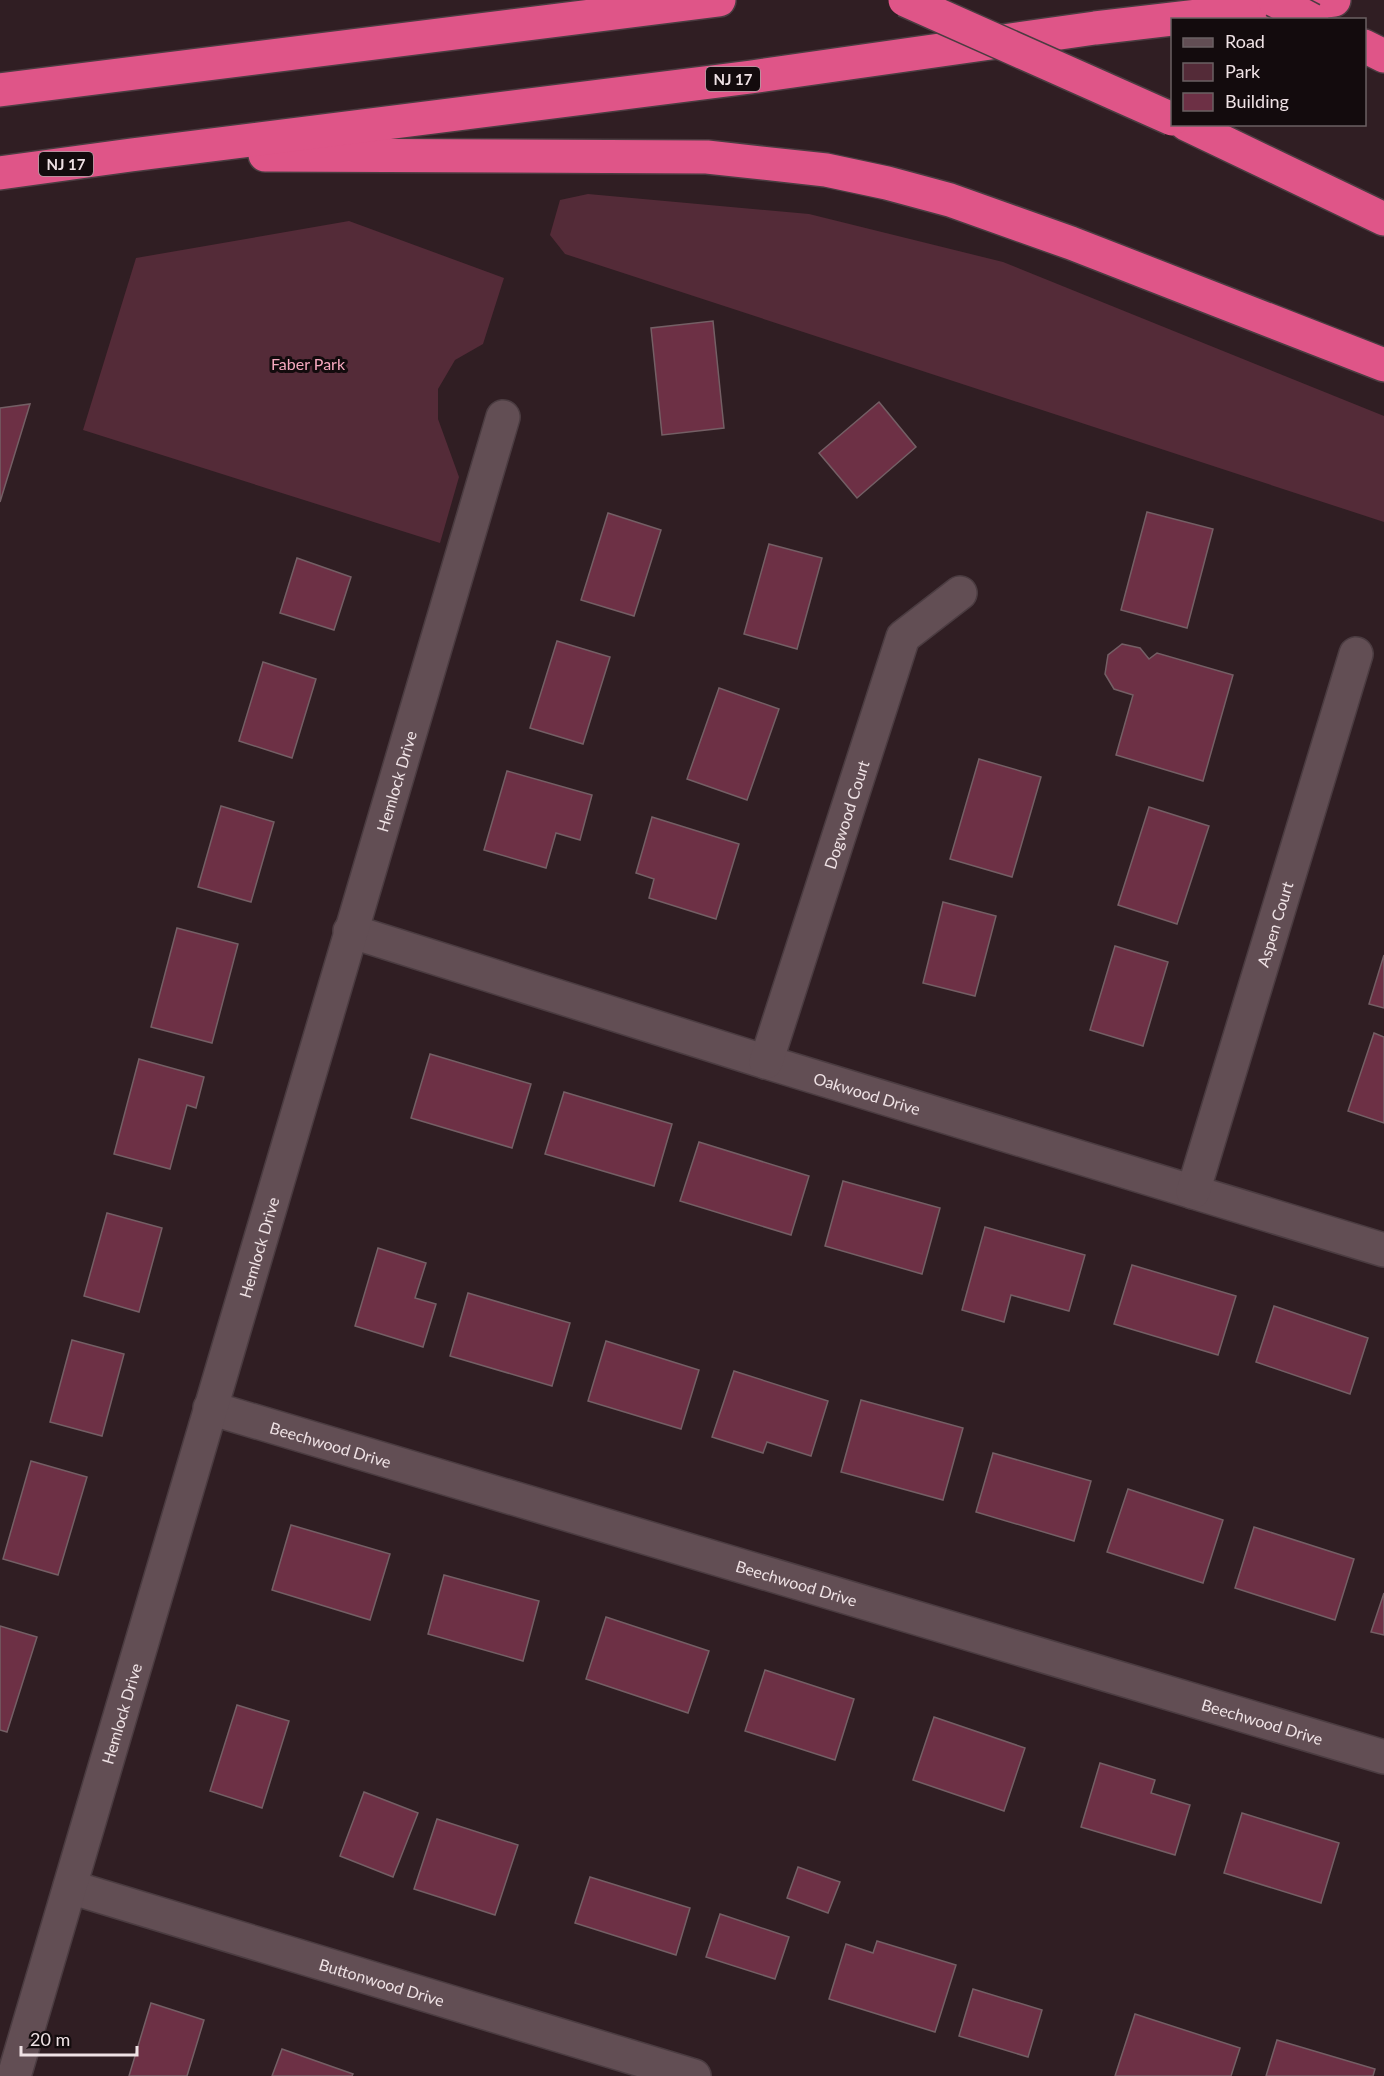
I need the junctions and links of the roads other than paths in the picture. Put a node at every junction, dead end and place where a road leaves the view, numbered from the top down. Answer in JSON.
{"nodes":[{"id":1,"x":719,"y":0,"type":"edge"},
{"id":2,"x":905,"y":0,"type":"edge"},
{"id":3,"x":1274,"y":0,"type":"edge"},
{"id":4,"x":1334,"y":0,"type":"edge"},
{"id":5,"x":1180,"y":18,"type":"edge"},
{"id":6,"x":1308,"y":18,"type":"edge"},
{"id":7,"x":1171,"y":19,"type":"edge"},
{"id":8,"x":1366,"y":47,"type":"edge"},
{"id":9,"x":1384,"y":56,"type":"edge"},
{"id":10,"x":0,"y":90,"type":"edge"},
{"id":11,"x":1171,"y":118,"type":"edge"},
{"id":12,"x":1190,"y":126,"type":"edge"},
{"id":13,"x":131,"y":154,"type":"junction"},
{"id":14,"x":0,"y":173,"type":"edge"},
{"id":15,"x":1384,"y":219,"type":"edge"},
{"id":16,"x":1384,"y":365,"type":"edge"},
{"id":17,"x":503,"y":417,"type":"dead end"},
{"id":18,"x":960,"y":593,"type":"dead end"},
{"id":19,"x":1356,"y":654,"type":"dead end"},
{"id":20,"x":350,"y":932,"type":"junction"},
{"id":21,"x":766,"y":1062,"type":"junction"},
{"id":22,"x":1193,"y":1192,"type":"junction"},
{"id":23,"x":1384,"y":1250,"type":"edge"},
{"id":24,"x":210,"y":1408,"type":"junction"},
{"id":25,"x":1384,"y":1757,"type":"edge"},
{"id":26,"x":70,"y":1887,"type":"junction"},
{"id":27,"x":14,"y":2076,"type":"edge"},
{"id":28,"x":694,"y":2076,"type":"edge"}],
"edges":[{"from":1,"to":10,"type":"highway"},
{"from":2,"to":11,"type":"highway","bridge":true},
{"from":3,"to":6,"type":"highway","bridge":true},
{"from":4,"to":5,"type":"highway","number":"NJ 17"},
{"from":7,"to":13,"type":"highway","number":"NJ 17"},
{"from":8,"to":9,"type":"highway"},
{"from":12,"to":15,"type":"highway"},
{"from":13,"to":14,"type":"highway","number":"NJ 17"},
{"from":13,"to":16,"type":"highway"},
{"from":17,"to":20,"type":"street","name":"Hemlock Drive"},
{"from":18,"to":21,"type":"street","name":"Dogwood Court"},
{"from":19,"to":22,"type":"street","name":"Aspen Court"},
{"from":20,"to":21,"type":"street","name":"Oakwood Drive"},
{"from":20,"to":24,"type":"street","name":"Hemlock Drive"},
{"from":21,"to":22,"type":"street","name":"Oakwood Drive"},
{"from":22,"to":23,"type":"street","name":"Oakwood Drive"},
{"from":24,"to":25,"type":"street","name":"Beechwood Drive"},
{"from":24,"to":26,"type":"street","name":"Hemlock Drive"},
{"from":26,"to":27,"type":"street","name":"Hemlock Drive"},
{"from":26,"to":28,"type":"street","name":"Buttonwood Drive"}]}
